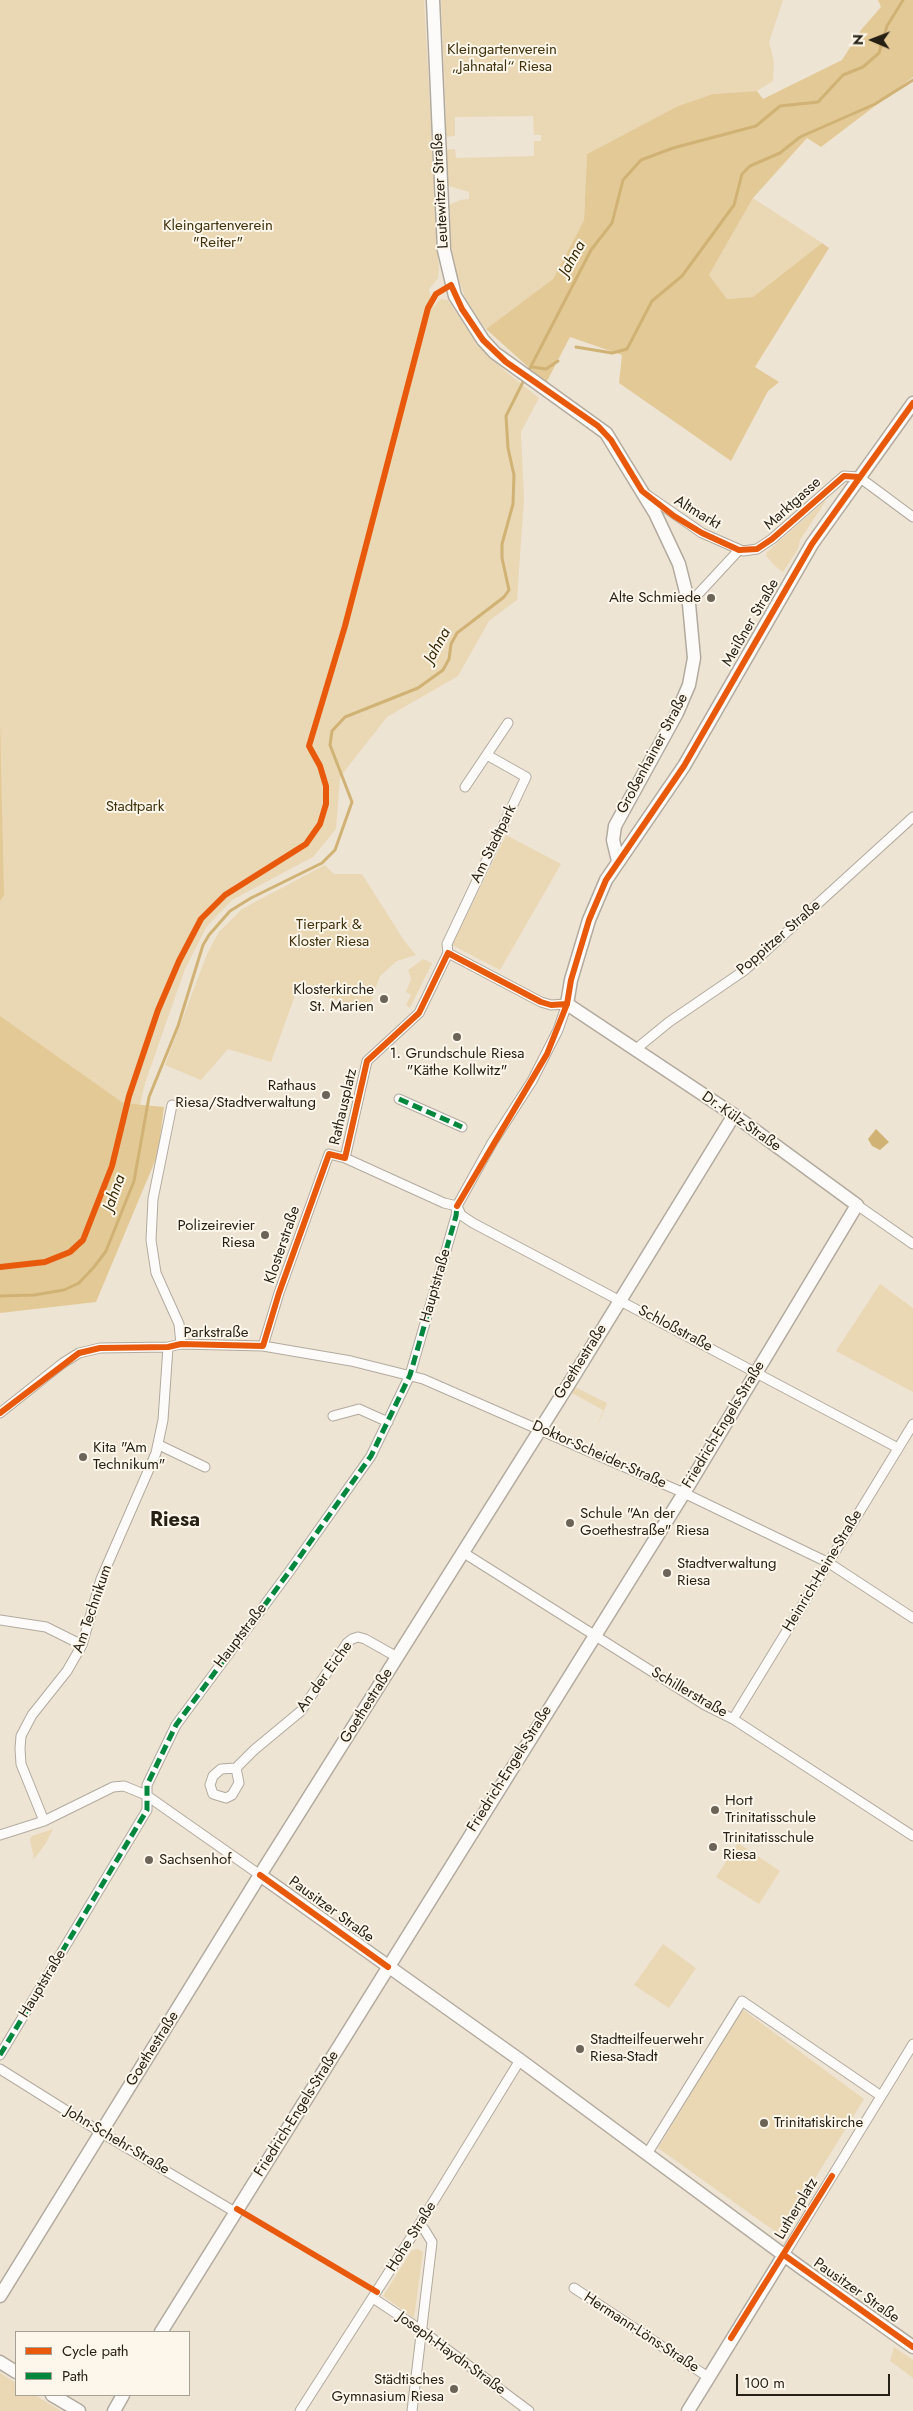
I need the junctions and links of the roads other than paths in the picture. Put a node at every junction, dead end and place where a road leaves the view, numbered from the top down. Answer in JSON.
{"nodes":[{"id":1,"x":433,"y":0,"type":"edge"},
{"id":2,"x":542,"y":388,"type":"joint"},
{"id":3,"x":913,"y":403,"type":"edge"},
{"id":4,"x":859,"y":477,"type":"junction"},
{"id":5,"x":642,"y":491,"type":"junction"},
{"id":6,"x":913,"y":517,"type":"edge"},
{"id":7,"x":741,"y":550,"type":"junction"},
{"id":8,"x":689,"y":604,"type":"junction"},
{"id":9,"x":508,"y":723,"type":"dead end"},
{"id":10,"x":488,"y":755,"type":"junction"},
{"id":11,"x":464,"y":787,"type":"dead end"},
{"id":12,"x":913,"y":817,"type":"edge"},
{"id":13,"x":618,"y":861,"type":"junction"},
{"id":14,"x":448,"y":953,"type":"junction"},
{"id":15,"x":567,"y":1004,"type":"junction"},
{"id":16,"x":636,"y":1049,"type":"junction"},
{"id":17,"x":399,"y":1099,"type":"dead end"},
{"id":18,"x":172,"y":1105,"type":"dead end"},
{"id":19,"x":734,"y":1115,"type":"junction"},
{"id":20,"x":462,"y":1127,"type":"dead end"},
{"id":21,"x":328,"y":1154,"type":"joint"},
{"id":22,"x":345,"y":1158,"type":"junction"},
{"id":23,"x":857,"y":1205,"type":"junction"},
{"id":24,"x":456,"y":1206,"type":"junction"},
{"id":25,"x":913,"y":1244,"type":"edge"},
{"id":26,"x":620,"y":1300,"type":"junction"},
{"id":27,"x":181,"y":1344,"type":"junction"},
{"id":28,"x":264,"y":1346,"type":"junction"},
{"id":29,"x":168,"y":1347,"type":"junction"},
{"id":30,"x":756,"y":1372,"type":"junction"},
{"id":31,"x":410,"y":1375,"type":"junction"},
{"id":32,"x":0,"y":1413,"type":"edge"},
{"id":33,"x":333,"y":1416,"type":"dead end"},
{"id":34,"x":388,"y":1422,"type":"junction"},
{"id":35,"x":913,"y":1424,"type":"edge"},
{"id":36,"x":539,"y":1429,"type":"junction"},
{"id":37,"x":159,"y":1445,"type":"junction"},
{"id":38,"x":898,"y":1448,"type":"junction"},
{"id":39,"x":206,"y":1467,"type":"dead end"},
{"id":40,"x":684,"y":1492,"type":"junction"},
{"id":41,"x":464,"y":1553,"type":"junction"},
{"id":42,"x":829,"y":1563,"type":"junction"},
{"id":43,"x":913,"y":1618,"type":"edge"},
{"id":44,"x":0,"y":1620,"type":"edge"},
{"id":45,"x":594,"y":1635,"type":"junction"},
{"id":46,"x":82,"y":1645,"type":"junction"},
{"id":47,"x":397,"y":1657,"type":"junction"},
{"id":48,"x":733,"y":1719,"type":"junction"},
{"id":49,"x":236,"y":1768,"type":"dead end"},
{"id":50,"x":146,"y":1795,"type":"junction"},
{"id":51,"x":44,"y":1821,"type":"junction"},
{"id":52,"x":0,"y":1835,"type":"edge"},
{"id":53,"x":913,"y":1836,"type":"edge"},
{"id":54,"x":260,"y":1874,"type":"junction"},
{"id":55,"x":388,"y":1966,"type":"junction"},
{"id":56,"x":913,"y":2044,"type":"edge"},
{"id":57,"x":0,"y":2055,"type":"edge"},
{"id":58,"x":520,"y":2060,"type":"junction"},
{"id":59,"x":0,"y":2069,"type":"edge"},
{"id":60,"x":881,"y":2096,"type":"junction"},
{"id":61,"x":102,"y":2133,"type":"junction"},
{"id":62,"x":647,"y":2154,"type":"junction"},
{"id":63,"x":235,"y":2212,"type":"junction"},
{"id":64,"x":419,"y":2225,"type":"junction"},
{"id":65,"x":784,"y":2255,"type":"junction"},
{"id":66,"x":574,"y":2288,"type":"dead end"},
{"id":67,"x":0,"y":2296,"type":"edge"},
{"id":68,"x":373,"y":2298,"type":"junction"},
{"id":69,"x":421,"y":2330,"type":"junction"},
{"id":70,"x":162,"y":2331,"type":"edge"},
{"id":71,"x":913,"y":2347,"type":"edge"},
{"id":72,"x":0,"y":2362,"type":"edge"},
{"id":73,"x":15,"y":2371,"type":"edge"},
{"id":74,"x":708,"y":2377,"type":"junction"},
{"id":75,"x":54,"y":2396,"type":"edge"},
{"id":76,"x":122,"y":2396,"type":"edge"},
{"id":77,"x":79,"y":2411,"type":"edge"},
{"id":78,"x":114,"y":2411,"type":"edge"},
{"id":79,"x":300,"y":2411,"type":"edge"},
{"id":80,"x":412,"y":2411,"type":"edge"},
{"id":81,"x":529,"y":2411,"type":"edge"},
{"id":82,"x":688,"y":2411,"type":"edge"}],
"edges":[{"from":1,"to":2,"type":"main road","name":"Leutewitzer Straße"},
{"from":2,"to":5,"type":"main road","name":"Großenhainer Straße"},
{"from":3,"to":4,"type":"main road","name":"Meißner Straße"},
{"from":4,"to":6,"type":"street"},
{"from":4,"to":7,"type":"street","name":"Marktgasse"},
{"from":4,"to":13,"type":"main road","name":"Meißner Straße"},
{"from":5,"to":7,"type":"street","name":"Altmarkt"},
{"from":5,"to":8,"type":"main road","name":"Großenhainer Straße"},
{"from":7,"to":8,"type":"street"},
{"from":8,"to":13,"type":"main road","name":"Großenhainer Straße"},
{"from":9,"to":10,"type":"street"},
{"from":10,"to":11,"type":"street"},
{"from":10,"to":14,"type":"street","name":"Am Stadtpark"},
{"from":12,"to":16,"type":"street","name":"Poppitzer Straße"},
{"from":13,"to":15,"type":"main road"},
{"from":14,"to":15,"type":"street"},
{"from":14,"to":22,"type":"street","name":"Rathausplatz"},
{"from":15,"to":16,"type":"main road","name":"Dr.-Külz-Straße"},
{"from":15,"to":24,"type":"street"},
{"from":16,"to":19,"type":"main road","name":"Dr.-Külz-Straße"},
{"from":17,"to":20,"type":"street"},
{"from":18,"to":27,"type":"street","name":"Parkstraße"},
{"from":19,"to":23,"type":"main road","name":"Dr.-Külz-Straße"},
{"from":19,"to":26,"type":"main road","name":"Goethestraße"},
{"from":21,"to":22,"type":"street","name":"Rathausplatz"},
{"from":21,"to":28,"type":"street","name":"Klosterstraße"},
{"from":22,"to":24,"type":"street","name":"Rathausplatz"},
{"from":23,"to":25,"type":"street","name":"Dr.-Külz-Straße"},
{"from":23,"to":30,"type":"main road","name":"Friedrich-Engels-Straße"},
{"from":24,"to":26,"type":"street","name":"Schloßstraße"},
{"from":24,"to":31,"type":"street","name":"Hauptstraße"},
{"from":26,"to":30,"type":"street","name":"Schloßstraße"},
{"from":26,"to":36,"type":"main road","name":"Goethestraße"},
{"from":27,"to":28,"type":"street","name":"Parkstraße"},
{"from":27,"to":29,"type":"street","name":"Parkstraße"},
{"from":28,"to":31,"type":"street","name":"Parkstraße"},
{"from":29,"to":32,"type":"street","name":"Parkstraße"},
{"from":29,"to":37,"type":"street","name":"Am Technikum"},
{"from":30,"to":38,"type":"street","name":"Schloßstraße"},
{"from":30,"to":40,"type":"main road","name":"Friedrich-Engels-Straße"},
{"from":31,"to":34,"type":"street","name":"Hauptstraße"},
{"from":31,"to":36,"type":"street","name":"Doktor-Scheider-Straße"},
{"from":33,"to":34,"type":"street"},
{"from":34,"to":50,"type":"street","name":"Hauptstraße"},
{"from":35,"to":38,"type":"street","name":"Heinrich-Heine-Straße"},
{"from":36,"to":40,"type":"street","name":"Doktor-Scheider-Straße"},
{"from":36,"to":41,"type":"main road","name":"Goethestraße"},
{"from":37,"to":39,"type":"street"},
{"from":37,"to":46,"type":"street","name":"Am Technikum"},
{"from":38,"to":42,"type":"street","name":"Heinrich-Heine-Straße"},
{"from":40,"to":42,"type":"street","name":"Doktor-Scheider-Straße"},
{"from":40,"to":45,"type":"main road","name":"Friedrich-Engels-Straße"},
{"from":41,"to":45,"type":"street","name":"Schillerstraße"},
{"from":41,"to":47,"type":"main road","name":"Goethestraße"},
{"from":42,"to":43,"type":"street","name":"Doktor-Scheider-Straße"},
{"from":42,"to":48,"type":"street","name":"Heinrich-Heine-Straße"},
{"from":44,"to":46,"type":"street"},
{"from":45,"to":48,"type":"street","name":"Schillerstraße"},
{"from":45,"to":55,"type":"main road","name":"Friedrich-Engels-Straße"},
{"from":46,"to":51,"type":"street","name":"Am Technikum"},
{"from":47,"to":49,"type":"street","name":"An der Eiche"},
{"from":47,"to":54,"type":"main road","name":"Goethestraße"},
{"from":48,"to":53,"type":"street","name":"Schillerstraße"},
{"from":50,"to":51,"type":"street","name":"Pausitzer Straße"},
{"from":50,"to":54,"type":"street","name":"Pausitzer Straße"},
{"from":50,"to":57,"type":"street","name":"Hauptstraße"},
{"from":51,"to":52,"type":"street","name":"Pausitzer Straße"},
{"from":54,"to":55,"type":"main road","name":"Pausitzer Straße"},
{"from":54,"to":61,"type":"main road","name":"Goethestraße"},
{"from":55,"to":58,"type":"main road","name":"Pausitzer Straße"},
{"from":55,"to":63,"type":"main road","name":"Friedrich-Engels-Straße"},
{"from":56,"to":60,"type":"street","name":"Lutherplatz"},
{"from":58,"to":62,"type":"main road","name":"Pausitzer Straße"},
{"from":58,"to":64,"type":"street","name":"Hohe Straße"},
{"from":59,"to":61,"type":"street","name":"John-Schehr-Straße"},
{"from":60,"to":62,"type":"street"},
{"from":60,"to":65,"type":"street","name":"Lutherplatz"},
{"from":61,"to":63,"type":"street","name":"John-Schehr-Straße"},
{"from":61,"to":67,"type":"main road","name":"Goethestraße"},
{"from":62,"to":65,"type":"main road","name":"Lutherplatz"},
{"from":63,"to":70,"type":"main road","name":"Friedrich-Engels-Straße"},
{"from":64,"to":68,"type":"street","name":"Hohe Straße"},
{"from":64,"to":69,"type":"street"},
{"from":65,"to":71,"type":"main road","name":"Pausitzer Straße"},
{"from":65,"to":74,"type":"main road"},
{"from":66,"to":74,"type":"street","name":"Hermann-Löns-Straße"},
{"from":68,"to":69,"type":"street","name":"Joseph-Haydn-Straße"},
{"from":68,"to":79,"type":"street","name":"Hohe Straße"},
{"from":69,"to":80,"type":"street"},
{"from":69,"to":81,"type":"street","name":"Joseph-Haydn-Straße"},
{"from":72,"to":73,"type":"main road"},
{"from":74,"to":82,"type":"main road"},
{"from":75,"to":77,"type":"main road"},
{"from":76,"to":78,"type":"main road"}]}
